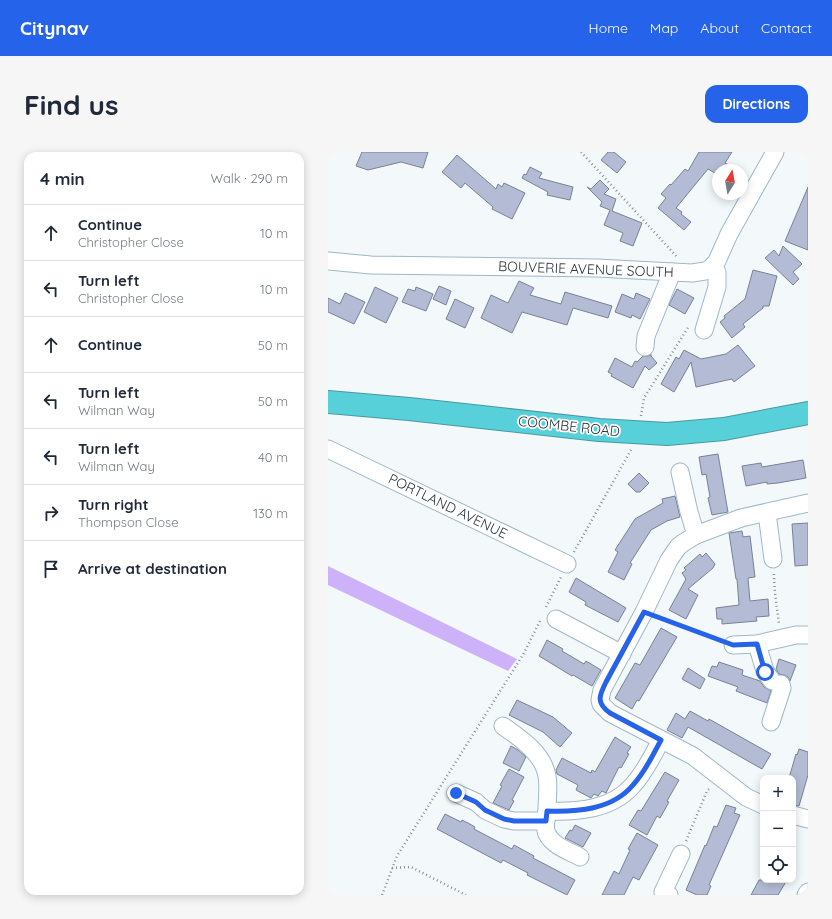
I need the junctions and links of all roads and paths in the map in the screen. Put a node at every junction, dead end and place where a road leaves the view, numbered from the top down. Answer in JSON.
{"nodes":[{"id":1,"x":581,"y":152,"type":"edge"},
{"id":2,"x":775,"y":152,"type":"edge"},
{"id":3,"x":328,"y":261,"type":"edge"},
{"id":4,"x":713,"y":266,"type":"junction"},
{"id":5,"x":672,"y":272,"type":"junction"},
{"id":6,"x":692,"y":273,"type":"junction"},
{"id":7,"x":698,"y":326,"type":"joint"},
{"id":8,"x":645,"y":347,"type":"dead end"},
{"id":9,"x":644,"y":398,"type":"dead end"},
{"id":10,"x":328,"y":402,"type":"edge"},
{"id":11,"x":808,"y":412,"type":"edge"},
{"id":12,"x":633,"y":446,"type":"dead end"},
{"id":13,"x":328,"y":449,"type":"edge"},
{"id":14,"x":680,"y":472,"type":"dead end"},
{"id":15,"x":808,"y":503,"type":"edge"},
{"id":16,"x":767,"y":513,"type":"junction"},
{"id":17,"x":696,"y":535,"type":"junction"},
{"id":18,"x":773,"y":559,"type":"joint"},
{"id":19,"x":567,"y":564,"type":"junction"},
{"id":20,"x":644,"y":612,"type":"junction"},
{"id":21,"x":556,"y":619,"type":"dead end"},
{"id":22,"x":808,"y":635,"type":"edge"},
{"id":23,"x":782,"y":639,"type":"junction"},
{"id":24,"x":757,"y":644,"type":"junction"},
{"id":25,"x":733,"y":645,"type":"joint"},
{"id":26,"x":622,"y":654,"type":"junction"},
{"id":27,"x":771,"y":722,"type":"dead end"},
{"id":28,"x":503,"y":726,"type":"dead end"},
{"id":29,"x":661,"y":740,"type":"junction"},
{"id":30,"x":721,"y":778,"type":"junction"},
{"id":31,"x":456,"y":793,"type":"dead end"},
{"id":32,"x":760,"y":804,"type":"edge"},
{"id":33,"x":546,"y":816,"type":"junction"},
{"id":34,"x":796,"y":816,"type":"edge"},
{"id":35,"x":808,"y":819,"type":"edge"},
{"id":36,"x":681,"y":854,"type":"joint"},
{"id":37,"x":580,"y":857,"type":"dead end"},
{"id":38,"x":392,"y":868,"type":"junction"},
{"id":39,"x":808,"y":892,"type":"edge"},
{"id":40,"x":664,"y":894,"type":"edge"},
{"id":41,"x":382,"y":895,"type":"edge"},
{"id":42,"x":466,"y":895,"type":"edge"},
{"id":43,"x":806,"y":895,"type":"edge"}],
"edges":[{"from":1,"to":6,"type":"path"},
{"from":2,"to":4,"type":"street"},
{"from":3,"to":5,"type":"street","name":"BOUVERIE AVENUE SOUTH"},
{"from":4,"to":6,"type":"street","name":"BOUVERIE AVENUE SOUTH"},
{"from":4,"to":7,"type":"street"},
{"from":5,"to":6,"type":"street","name":"BOUVERIE AVENUE SOUTH"},
{"from":5,"to":8,"type":"street"},
{"from":7,"to":9,"type":"path"},
{"from":10,"to":11,"type":"highway","name":"COOMBE ROAD"},
{"from":12,"to":19,"type":"path"},
{"from":13,"to":19,"type":"street","name":"PORTLAND AVENUE"},
{"from":14,"to":17,"type":"street"},
{"from":15,"to":16,"type":"street"},
{"from":16,"to":17,"type":"street"},
{"from":16,"to":18,"type":"street"},
{"from":17,"to":20,"type":"street"},
{"from":18,"to":23,"type":"path"},
{"from":19,"to":38,"type":"path"},
{"from":20,"to":25,"type":"path"},
{"from":20,"to":26,"type":"street"},
{"from":21,"to":26,"type":"street"},
{"from":22,"to":23,"type":"street"},
{"from":23,"to":24,"type":"street"},
{"from":24,"to":25,"type":"street"},
{"from":24,"to":27,"type":"street"},
{"from":26,"to":29,"type":"street"},
{"from":28,"to":33,"type":"street"},
{"from":29,"to":30,"type":"street"},
{"from":29,"to":33,"type":"street"},
{"from":30,"to":32,"type":"street"},
{"from":30,"to":36,"type":"path"},
{"from":31,"to":33,"type":"street"},
{"from":33,"to":37,"type":"street"},
{"from":34,"to":35,"type":"street"},
{"from":36,"to":40,"type":"street"},
{"from":38,"to":41,"type":"path"},
{"from":38,"to":42,"type":"path"},
{"from":39,"to":43,"type":"street"}]}
